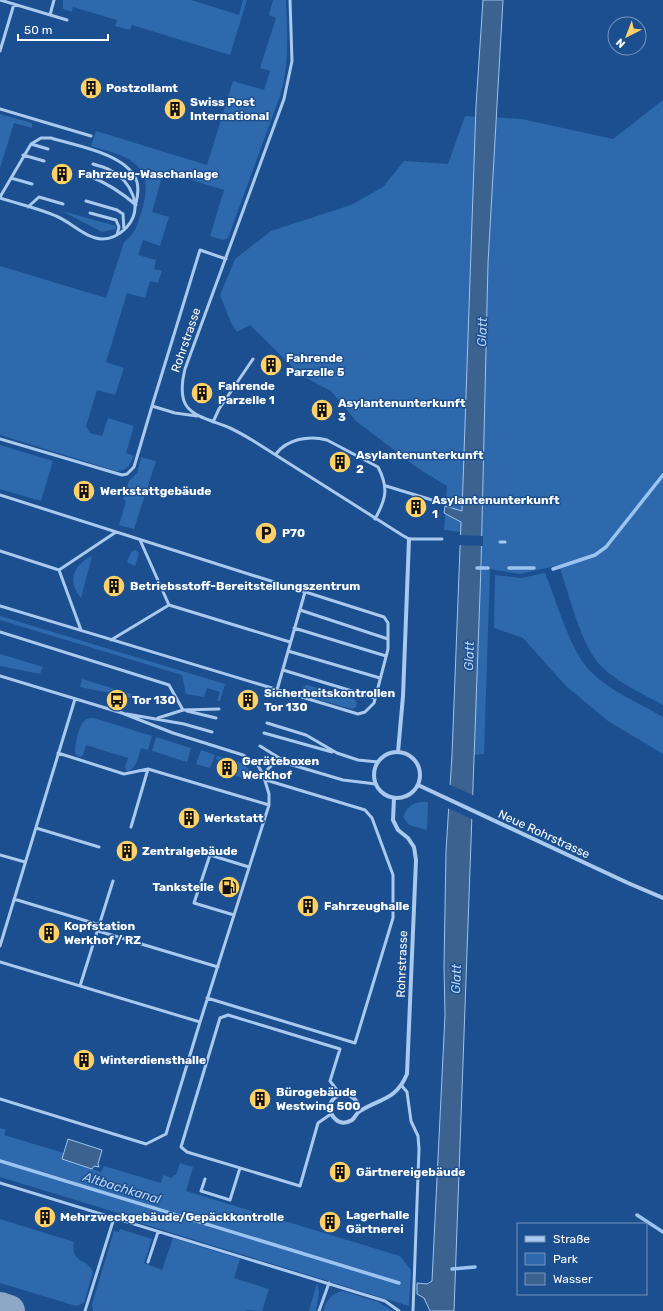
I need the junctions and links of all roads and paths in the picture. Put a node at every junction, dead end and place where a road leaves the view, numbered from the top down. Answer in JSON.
{"nodes":[{"id":1,"x":0,"y":0,"type":"edge"},
{"id":2,"x":54,"y":0,"type":"edge"},
{"id":3,"x":290,"y":0,"type":"edge"},
{"id":4,"x":14,"y":4,"type":"junction"},
{"id":5,"x":50,"y":15,"type":"junction"},
{"id":6,"x":67,"y":20,"type":"dead end"},
{"id":7,"x":0,"y":51,"type":"edge"},
{"id":8,"x":0,"y":108,"type":"edge"},
{"id":9,"x":91,"y":136,"type":"dead end"},
{"id":10,"x":30,"y":144,"type":"junction"},
{"id":11,"x":48,"y":149,"type":"dead end"},
{"id":12,"x":23,"y":155,"type":"junction"},
{"id":13,"x":44,"y":161,"type":"dead end"},
{"id":14,"x":93,"y":164,"type":"dead end"},
{"id":15,"x":89,"y":176,"type":"dead end"},
{"id":16,"x":11,"y":178,"type":"junction"},
{"id":17,"x":32,"y":184,"type":"dead end"},
{"id":18,"x":0,"y":198,"type":"edge"},
{"id":19,"x":86,"y":201,"type":"dead end"},
{"id":20,"x":63,"y":204,"type":"dead end"},
{"id":21,"x":136,"y":205,"type":"junction"},
{"id":22,"x":28,"y":207,"type":"junction"},
{"id":23,"x":90,"y":213,"type":"dead end"},
{"id":24,"x":124,"y":230,"type":"junction"},
{"id":25,"x":117,"y":235,"type":"junction"},
{"id":26,"x":226,"y":259,"type":"junction"},
{"id":27,"x":253,"y":360,"type":"dead end"},
{"id":28,"x":152,"y":406,"type":"junction"},
{"id":29,"x":197,"y":416,"type":"junction"},
{"id":30,"x":213,"y":422,"type":"junction"},
{"id":31,"x":0,"y":439,"type":"edge"},
{"id":32,"x":276,"y":454,"type":"junction"},
{"id":33,"x":386,"y":486,"type":"junction"},
{"id":34,"x":0,"y":495,"type":"edge"},
{"id":35,"x":432,"y":500,"type":"dead end"},
{"id":36,"x":376,"y":519,"type":"junction"},
{"id":37,"x":116,"y":532,"type":"junction"},
{"id":38,"x":139,"y":539,"type":"junction"},
{"id":39,"x":409,"y":539,"type":"junction"},
{"id":40,"x":442,"y":539,"type":"dead end"},
{"id":41,"x":500,"y":542,"type":"dead end"},
{"id":42,"x":505,"y":542,"type":"dead end"},
{"id":43,"x":0,"y":552,"type":"edge"},
{"id":44,"x":58,"y":570,"type":"junction"},
{"id":45,"x":305,"y":592,"type":"junction"},
{"id":46,"x":169,"y":605,"type":"junction"},
{"id":47,"x":0,"y":606,"type":"edge"},
{"id":48,"x":300,"y":610,"type":"junction"},
{"id":49,"x":294,"y":628,"type":"junction"},
{"id":50,"x":81,"y":630,"type":"junction"},
{"id":51,"x":0,"y":632,"type":"edge"},
{"id":52,"x":388,"y":639,"type":"junction"},
{"id":53,"x":111,"y":640,"type":"junction"},
{"id":54,"x":290,"y":642,"type":"junction"},
{"id":55,"x":288,"y":651,"type":"junction"},
{"id":56,"x":386,"y":656,"type":"junction"},
{"id":57,"x":283,"y":670,"type":"junction"},
{"id":58,"x":0,"y":676,"type":"edge"},
{"id":59,"x":380,"y":678,"type":"junction"},
{"id":60,"x":277,"y":690,"type":"junction"},
{"id":61,"x":375,"y":698,"type":"junction"},
{"id":62,"x":75,"y":699,"type":"junction"},
{"id":63,"x":219,"y":709,"type":"dead end"},
{"id":64,"x":183,"y":710,"type":"junction"},
{"id":65,"x":122,"y":713,"type":"junction"},
{"id":66,"x":156,"y":718,"type":"junction"},
{"id":67,"x":216,"y":718,"type":"dead end"},
{"id":68,"x":267,"y":723,"type":"dead end"},
{"id":69,"x":212,"y":732,"type":"dead end"},
{"id":70,"x":264,"y":733,"type":"dead end"},
{"id":71,"x":260,"y":746,"type":"dead end"},
{"id":72,"x":398,"y":752,"type":"junction"},
{"id":73,"x":337,"y":753,"type":"junction"},
{"id":74,"x":58,"y":754,"type":"junction"},
{"id":75,"x":378,"y":762,"type":"junction"},
{"id":76,"x":289,"y":764,"type":"junction"},
{"id":77,"x":148,"y":769,"type":"junction"},
{"id":78,"x":263,"y":774,"type":"junction"},
{"id":79,"x":266,"y":780,"type":"junction"},
{"id":80,"x":376,"y":784,"type":"junction"},
{"id":81,"x":418,"y":785,"type":"junction"},
{"id":82,"x":394,"y":798,"type":"junction"},
{"id":83,"x":269,"y":805,"type":"junction"},
{"id":84,"x":131,"y":827,"type":"dead end"},
{"id":85,"x":36,"y":828,"type":"junction"},
{"id":86,"x":99,"y":847,"type":"dead end"},
{"id":87,"x":0,"y":855,"type":"edge"},
{"id":88,"x":25,"y":862,"type":"junction"},
{"id":89,"x":249,"y":867,"type":"junction"},
{"id":90,"x":113,"y":882,"type":"dead end"},
{"id":91,"x":663,"y":898,"type":"edge"},
{"id":92,"x":14,"y":899,"type":"junction"},
{"id":93,"x":234,"y":915,"type":"junction"},
{"id":94,"x":100,"y":925,"type":"junction"},
{"id":95,"x":98,"y":931,"type":"junction"},
{"id":96,"x":0,"y":946,"type":"edge"},
{"id":97,"x":0,"y":962,"type":"edge"},
{"id":98,"x":218,"y":967,"type":"junction"},
{"id":99,"x":80,"y":986,"type":"junction"},
{"id":100,"x":207,"y":998,"type":"junction"},
{"id":101,"x":200,"y":1022,"type":"junction"},
{"id":102,"x":402,"y":1086,"type":"junction"},
{"id":103,"x":340,"y":1094,"type":"junction"},
{"id":104,"x":0,"y":1099,"type":"edge"},
{"id":105,"x":358,"y":1112,"type":"junction"},
{"id":106,"x":331,"y":1114,"type":"junction"},
{"id":107,"x":240,"y":1168,"type":"junction"},
{"id":108,"x":205,"y":1178,"type":"dead end"},
{"id":109,"x":0,"y":1183,"type":"edge"},
{"id":110,"x":114,"y":1218,"type":"junction"},
{"id":111,"x":158,"y":1232,"type":"junction"},
{"id":112,"x":148,"y":1262,"type":"dead end"},
{"id":113,"x":329,"y":1283,"type":"junction"},
{"id":114,"x":85,"y":1311,"type":"edge"},
{"id":115,"x":319,"y":1311,"type":"edge"},
{"id":116,"x":398,"y":1311,"type":"edge"},
{"id":117,"x":413,"y":1311,"type":"edge"}],
"edges":[{"from":1,"to":4,"type":"lane"},
{"from":2,"to":5,"type":"lane"},
{"from":3,"to":26,"type":"lane","name":"Rohrstrasse"},
{"from":4,"to":5,"type":"lane"},
{"from":4,"to":7,"type":"lane"},
{"from":5,"to":6,"type":"lane"},
{"from":8,"to":9,"type":"lane"},
{"from":10,"to":11,"type":"lane"},
{"from":10,"to":12,"type":"lane"},
{"from":10,"to":21,"type":"lane"},
{"from":12,"to":13,"type":"lane"},
{"from":12,"to":16,"type":"lane"},
{"from":14,"to":21,"type":"lane"},
{"from":15,"to":21,"type":"lane"},
{"from":16,"to":17,"type":"lane"},
{"from":16,"to":18,"type":"lane"},
{"from":18,"to":22,"type":"lane"},
{"from":19,"to":24,"type":"lane"},
{"from":20,"to":22,"type":"lane"},
{"from":21,"to":24,"type":"lane"},
{"from":22,"to":25,"type":"lane"},
{"from":23,"to":25,"type":"lane"},
{"from":24,"to":25,"type":"lane"},
{"from":26,"to":28,"type":"lane"},
{"from":26,"to":29,"type":"lane","name":"Rohrstrasse"},
{"from":27,"to":30,"type":"lane"},
{"from":28,"to":29,"type":"lane"},
{"from":28,"to":31,"type":"lane"},
{"from":29,"to":30,"type":"lane","name":"Rohrstrasse"},
{"from":30,"to":32,"type":"lane","name":"Rohrstrasse"},
{"from":32,"to":33,"type":"lane"},
{"from":32,"to":36,"type":"lane","name":"Rohrstrasse"},
{"from":33,"to":35,"type":"lane"},
{"from":33,"to":36,"type":"lane"},
{"from":34,"to":37,"type":"lane"},
{"from":36,"to":39,"type":"lane","name":"Rohrstrasse"},
{"from":37,"to":38,"type":"lane"},
{"from":37,"to":44,"type":"lane"},
{"from":38,"to":45,"type":"lane"},
{"from":38,"to":46,"type":"lane"},
{"from":39,"to":40,"type":"lane"},
{"from":39,"to":72,"type":"street"},
{"from":41,"to":42,"type":"lane"},
{"from":43,"to":44,"type":"lane"},
{"from":44,"to":50,"type":"lane"},
{"from":45,"to":48,"type":"lane"},
{"from":45,"to":52,"type":"lane"},
{"from":46,"to":53,"type":"lane"},
{"from":46,"to":54,"type":"lane"},
{"from":47,"to":50,"type":"lane"},
{"from":48,"to":49,"type":"lane"},
{"from":48,"to":52,"type":"lane"},
{"from":49,"to":54,"type":"lane"},
{"from":49,"to":56,"type":"lane"},
{"from":50,"to":53,"type":"lane"},
{"from":51,"to":64,"type":"lane"},
{"from":52,"to":56,"type":"lane"},
{"from":53,"to":60,"type":"lane"},
{"from":54,"to":55,"type":"lane"},
{"from":55,"to":57,"type":"lane"},
{"from":55,"to":59,"type":"lane"},
{"from":56,"to":59,"type":"lane"},
{"from":57,"to":60,"type":"lane"},
{"from":57,"to":61,"type":"lane"},
{"from":58,"to":62,"type":"lane"},
{"from":59,"to":61,"type":"lane"},
{"from":60,"to":61,"type":"lane"},
{"from":62,"to":65,"type":"lane"},
{"from":62,"to":74,"type":"lane"},
{"from":63,"to":64,"type":"lane"},
{"from":64,"to":66,"type":"lane"},
{"from":64,"to":67,"type":"lane"},
{"from":65,"to":66,"type":"lane"},
{"from":65,"to":78,"type":"lane"},
{"from":66,"to":69,"type":"lane"},
{"from":68,"to":73,"type":"lane"},
{"from":70,"to":73,"type":"lane"},
{"from":71,"to":76,"type":"lane"},
{"from":72,"to":75,"type":"street"},
{"from":72,"to":81,"type":"street"},
{"from":73,"to":75,"type":"lane"},
{"from":74,"to":77,"type":"lane"},
{"from":74,"to":85,"type":"lane"},
{"from":75,"to":80,"type":"street"},
{"from":76,"to":78,"type":"lane"},
{"from":76,"to":80,"type":"lane"},
{"from":77,"to":83,"type":"lane"},
{"from":77,"to":84,"type":"lane"},
{"from":78,"to":79,"type":"lane"},
{"from":79,"to":83,"type":"lane"},
{"from":79,"to":100,"type":"lane"},
{"from":80,"to":82,"type":"street"},
{"from":81,"to":82,"type":"street"},
{"from":81,"to":91,"type":"street","name":"Neue Rohrstrasse"},
{"from":82,"to":102,"type":"street","name":"Rohrstrasse"},
{"from":83,"to":89,"type":"lane"},
{"from":85,"to":86,"type":"lane"},
{"from":85,"to":88,"type":"lane"},
{"from":87,"to":88,"type":"lane"},
{"from":88,"to":92,"type":"lane"},
{"from":89,"to":93,"type":"lane"},
{"from":89,"to":93,"type":"lane"},
{"from":90,"to":94,"type":"lane"},
{"from":92,"to":94,"type":"lane"},
{"from":92,"to":96,"type":"lane"},
{"from":93,"to":98,"type":"lane"},
{"from":94,"to":95,"type":"lane"},
{"from":95,"to":98,"type":"lane"},
{"from":95,"to":99,"type":"lane"},
{"from":97,"to":99,"type":"lane"},
{"from":98,"to":100,"type":"lane"},
{"from":99,"to":101,"type":"lane"},
{"from":100,"to":101,"type":"lane"},
{"from":101,"to":104,"type":"lane"},
{"from":102,"to":105,"type":"street"},
{"from":102,"to":117,"type":"lane"},
{"from":103,"to":105,"type":"street"},
{"from":103,"to":106,"type":"street"},
{"from":103,"to":107,"type":"lane"},
{"from":105,"to":106,"type":"street"},
{"from":106,"to":107,"type":"lane"},
{"from":107,"to":108,"type":"lane"},
{"from":109,"to":110,"type":"lane"},
{"from":110,"to":111,"type":"lane"},
{"from":110,"to":114,"type":"lane"},
{"from":111,"to":112,"type":"lane"},
{"from":111,"to":113,"type":"lane"},
{"from":113,"to":115,"type":"lane"},
{"from":113,"to":116,"type":"lane"}]}
